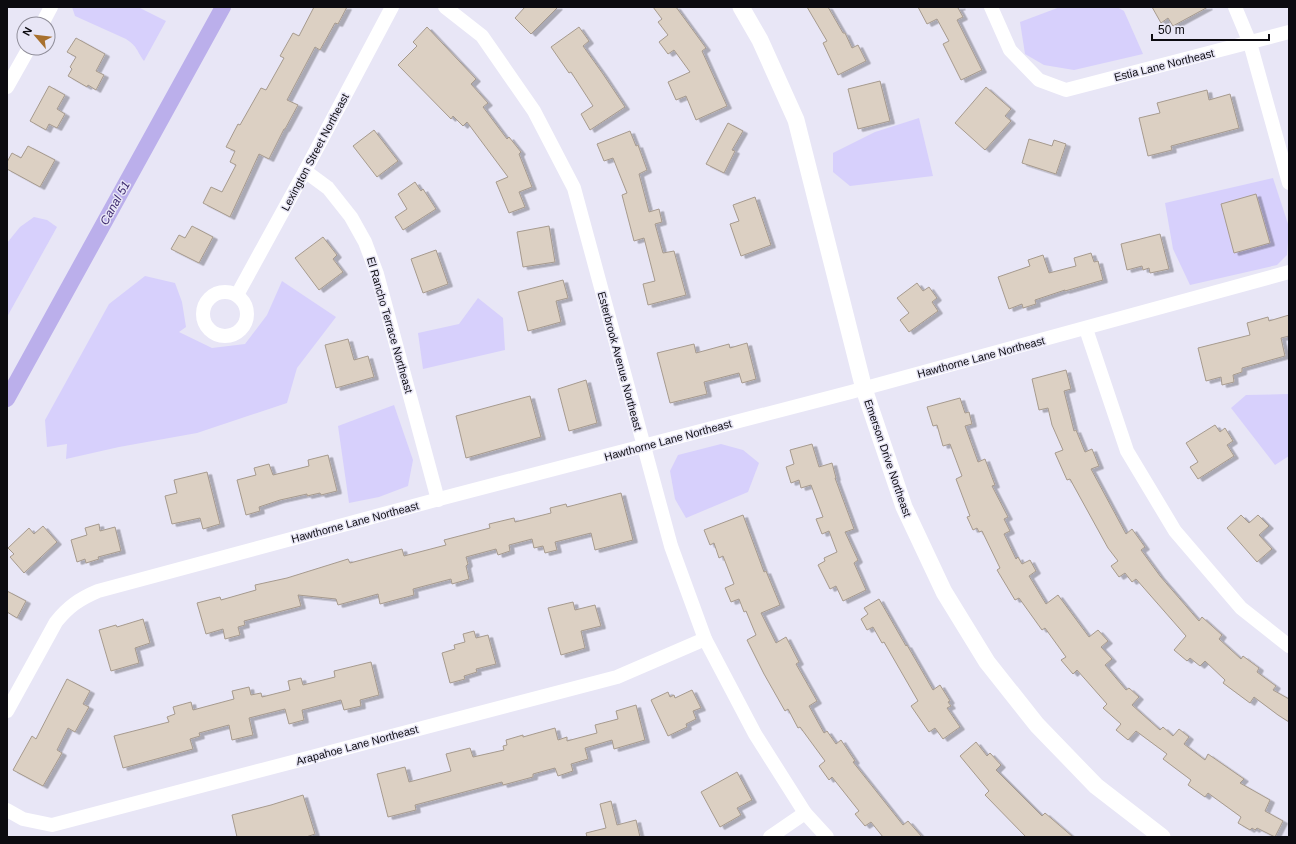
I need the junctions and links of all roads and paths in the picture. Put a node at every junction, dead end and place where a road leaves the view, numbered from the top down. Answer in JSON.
{"nodes":[{"id":1,"x":51,"y":7,"type":"edge"},
{"id":2,"x":392,"y":7,"type":"edge"},
{"id":3,"x":445,"y":7,"type":"edge"},
{"id":4,"x":741,"y":7,"type":"edge"},
{"id":5,"x":991,"y":7,"type":"edge"},
{"id":6,"x":1234,"y":7,"type":"edge"},
{"id":7,"x":46,"y":16,"type":"edge"},
{"id":8,"x":1289,"y":32,"type":"edge"},
{"id":9,"x":1250,"y":43,"type":"junction"},
{"id":10,"x":24,"y":56,"type":"edge"},
{"id":11,"x":7,"y":87,"type":"edge"},
{"id":12,"x":305,"y":170,"type":"junction"},
{"id":13,"x":1289,"y":183,"type":"edge"},
{"id":14,"x":1289,"y":272,"type":"edge"},
{"id":15,"x":237,"y":296,"type":"dead end"},
{"id":16,"x":1086,"y":329,"type":"junction"},
{"id":17,"x":864,"y":389,"type":"junction"},
{"id":18,"x":643,"y":447,"type":"junction"},
{"id":19,"x":438,"y":500,"type":"junction"},
{"id":20,"x":705,"y":639,"type":"junction"},
{"id":21,"x":1289,"y":646,"type":"edge"},
{"id":22,"x":7,"y":711,"type":"edge"},
{"id":23,"x":7,"y":810,"type":"edge"},
{"id":24,"x":805,"y":813,"type":"junction"},
{"id":25,"x":770,"y":837,"type":"edge"},
{"id":26,"x":827,"y":837,"type":"edge"},
{"id":27,"x":1162,"y":837,"type":"edge"}],
"edges":[{"from":1,"to":7,"type":"street"},
{"from":2,"to":12,"type":"street","name":"Lexington Street Northeast"},
{"from":3,"to":18,"type":"street","name":"Esterbrook Avenue Northeast"},
{"from":4,"to":17,"type":"street","name":"Emerson Drive Northeast"},
{"from":5,"to":9,"type":"street","name":"Estia Lane Northeast"},
{"from":6,"to":9,"type":"street"},
{"from":8,"to":9,"type":"street","name":"Estia Lane Northeast"},
{"from":9,"to":13,"type":"street"},
{"from":10,"to":11,"type":"street"},
{"from":12,"to":15,"type":"street","name":"Lexington Street Northeast"},
{"from":12,"to":19,"type":"street","name":"El Rancho Terrace Northeast"},
{"from":14,"to":16,"type":"street","name":"Hawthorne Lane Northeast"},
{"from":16,"to":17,"type":"street","name":"Hawthorne Lane Northeast"},
{"from":16,"to":21,"type":"street"},
{"from":17,"to":18,"type":"street","name":"Hawthorne Lane Northeast"},
{"from":17,"to":27,"type":"street","name":"Emerson Drive Northeast"},
{"from":18,"to":19,"type":"street","name":"Hawthorne Lane Northeast"},
{"from":18,"to":20,"type":"street","name":"Esterbrook Avenue Northeast"},
{"from":19,"to":22,"type":"street","name":"Hawthorne Lane Northeast"},
{"from":20,"to":23,"type":"street","name":"Arapahoe Lane Northeast"},
{"from":20,"to":24,"type":"street","name":"Esterbrook Avenue Northeast"},
{"from":24,"to":25,"type":"street"},
{"from":24,"to":26,"type":"street","name":"Esterbrook Avenue Northeast"}]}
